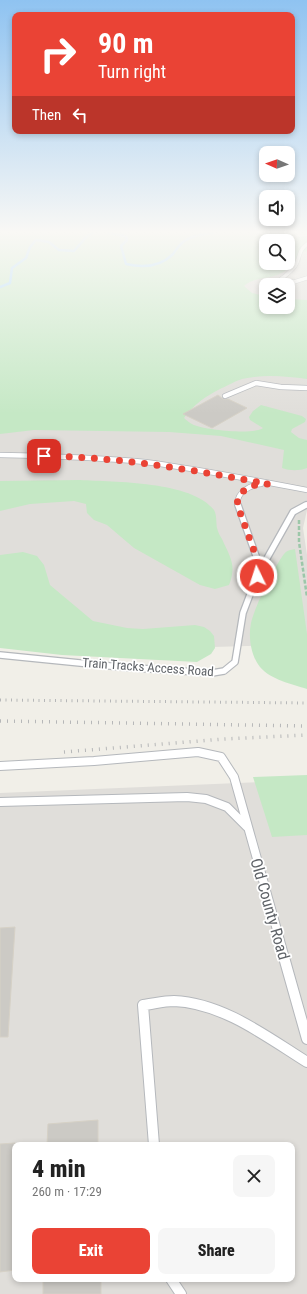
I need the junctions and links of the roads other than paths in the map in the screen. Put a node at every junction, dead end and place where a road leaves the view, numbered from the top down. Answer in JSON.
{"nodes":[{"id":1,"x":307,"y":388,"type":"edge"},
{"id":2,"x":225,"y":396,"type":"dead end"},
{"id":3,"x":0,"y":455,"type":"edge"},
{"id":4,"x":268,"y":484,"type":"junction"},
{"id":5,"x":307,"y":490,"type":"edge"},
{"id":6,"x":307,"y":505,"type":"edge"},
{"id":7,"x":261,"y":570,"type":"junction"},
{"id":8,"x":0,"y":655,"type":"edge"},
{"id":9,"x":0,"y":766,"type":"edge"},
{"id":10,"x":0,"y":802,"type":"edge"},
{"id":11,"x":248,"y":828,"type":"junction"},
{"id":12,"x":307,"y":1040,"type":"edge"},
{"id":13,"x":307,"y":1062,"type":"edge"},
{"id":14,"x":154,"y":1142,"type":"edge"},
{"id":15,"x":173,"y":1282,"type":"edge"},
{"id":16,"x":181,"y":1294,"type":"edge"}],
"edges":[{"from":1,"to":2,"type":"lane"},
{"from":3,"to":4,"type":"lane"},
{"from":4,"to":5,"type":"lane"},
{"from":4,"to":7,"type":"lane"},
{"from":6,"to":7,"type":"lane","name":"Train Tracks Access Road"},
{"from":7,"to":8,"type":"lane","name":"Train Tracks Access Road"},
{"from":9,"to":11,"type":"lane","name":"Old County Road"},
{"from":10,"to":11,"type":"lane"},
{"from":11,"to":12,"type":"lane","name":"Old County Road"},
{"from":13,"to":14,"type":"lane"},
{"from":15,"to":16,"type":"lane"}]}
